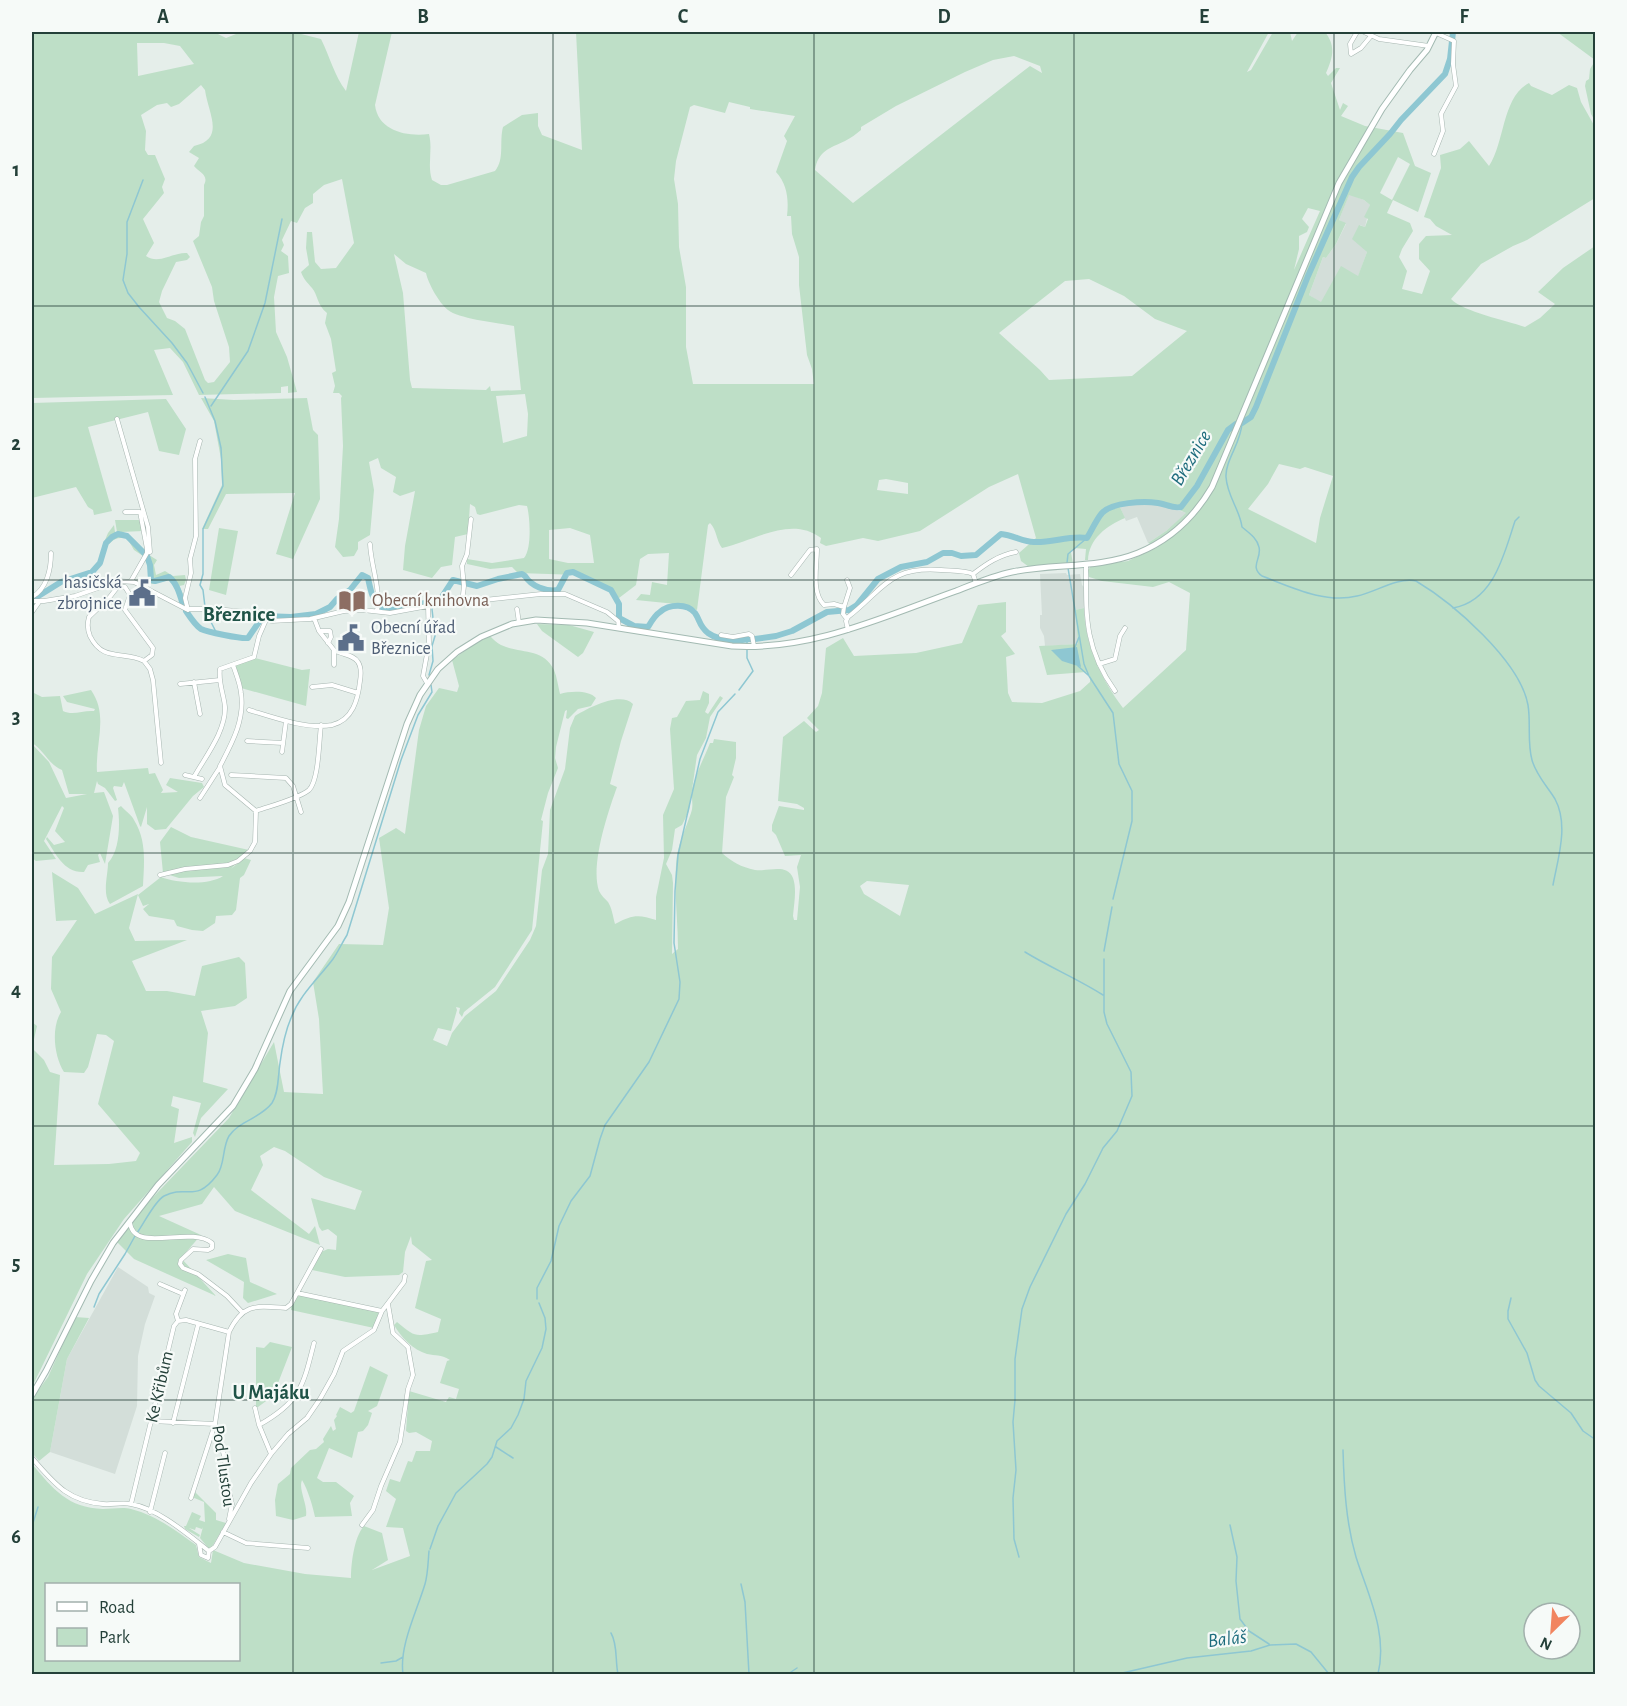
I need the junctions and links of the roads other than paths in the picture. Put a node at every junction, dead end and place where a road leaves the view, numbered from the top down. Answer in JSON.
{"nodes":[{"id":1,"x":1357,"y":32,"type":"edge"},
{"id":2,"x":1364,"y":32,"type":"edge"},
{"id":3,"x":1436,"y":32,"type":"edge"},
{"id":4,"x":1371,"y":36,"type":"junction"},
{"id":5,"x":1429,"y":46,"type":"junction"},
{"id":6,"x":1434,"y":154,"type":"dead end"},
{"id":7,"x":117,"y":418,"type":"dead end"},
{"id":8,"x":200,"y":441,"type":"dead end"},
{"id":9,"x":125,"y":512,"type":"dead end"},
{"id":10,"x":471,"y":519,"type":"dead end"},
{"id":11,"x":370,"y":544,"type":"dead end"},
{"id":12,"x":1016,"y":552,"type":"dead end"},
{"id":13,"x":51,"y":553,"type":"dead end"},
{"id":14,"x":146,"y":554,"type":"junction"},
{"id":15,"x":1086,"y":565,"type":"junction"},
{"id":16,"x":791,"y":574,"type":"dead end"},
{"id":17,"x":973,"y":574,"type":"junction"},
{"id":18,"x":847,"y":580,"type":"dead end"},
{"id":19,"x":131,"y":581,"type":"junction"},
{"id":20,"x":118,"y":583,"type":"junction"},
{"id":21,"x":976,"y":583,"type":"junction"},
{"id":22,"x":32,"y":599,"type":"edge"},
{"id":23,"x":39,"y":602,"type":"junction"},
{"id":24,"x":462,"y":603,"type":"junction"},
{"id":25,"x":428,"y":606,"type":"junction"},
{"id":26,"x":377,"y":607,"type":"junction"},
{"id":27,"x":517,"y":609,"type":"dead end"},
{"id":28,"x":188,"y":610,"type":"junction"},
{"id":29,"x":844,"y":610,"type":"junction"},
{"id":30,"x":32,"y":612,"type":"edge"},
{"id":31,"x":314,"y":618,"type":"junction"},
{"id":32,"x":263,"y":619,"type":"junction"},
{"id":33,"x":847,"y":619,"type":"junction"},
{"id":34,"x":519,"y":623,"type":"junction"},
{"id":35,"x":1125,"y":628,"type":"dead end"},
{"id":36,"x":619,"y":629,"type":"junction"},
{"id":37,"x":848,"y":630,"type":"junction"},
{"id":38,"x":319,"y":631,"type":"junction"},
{"id":39,"x":721,"y":634,"type":"dead end"},
{"id":40,"x":328,"y":643,"type":"junction"},
{"id":41,"x":749,"y":647,"type":"junction"},
{"id":42,"x":334,"y":650,"type":"junction"},
{"id":43,"x":144,"y":661,"type":"junction"},
{"id":44,"x":1099,"y":664,"type":"junction"},
{"id":45,"x":233,"y":665,"type":"junction"},
{"id":46,"x":334,"y":665,"type":"dead end"},
{"id":47,"x":220,"y":680,"type":"junction"},
{"id":48,"x":194,"y":682,"type":"junction"},
{"id":49,"x":427,"y":683,"type":"junction"},
{"id":50,"x":180,"y":684,"type":"dead end"},
{"id":51,"x":312,"y":687,"type":"dead end"},
{"id":52,"x":1115,"y":691,"type":"dead end"},
{"id":53,"x":358,"y":693,"type":"junction"},
{"id":54,"x":249,"y":710,"type":"dead end"},
{"id":55,"x":200,"y":714,"type":"dead end"},
{"id":56,"x":286,"y":720,"type":"junction"},
{"id":57,"x":321,"y":725,"type":"junction"},
{"id":58,"x":248,"y":741,"type":"dead end"},
{"id":59,"x":283,"y":743,"type":"junction"},
{"id":60,"x":282,"y":752,"type":"dead end"},
{"id":61,"x":161,"y":763,"type":"dead end"},
{"id":62,"x":220,"y":766,"type":"junction"},
{"id":63,"x":185,"y":775,"type":"dead end"},
{"id":64,"x":231,"y":775,"type":"dead end"},
{"id":65,"x":194,"y":777,"type":"junction"},
{"id":66,"x":202,"y":779,"type":"dead end"},
{"id":67,"x":296,"y":796,"type":"junction"},
{"id":68,"x":200,"y":798,"type":"dead end"},
{"id":69,"x":256,"y":811,"type":"junction"},
{"id":70,"x":302,"y":812,"type":"dead end"},
{"id":71,"x":160,"y":875,"type":"dead end"},
{"id":72,"x":129,"y":1220,"type":"junction"},
{"id":73,"x":321,"y":1249,"type":"dead end"},
{"id":74,"x":405,"y":1276,"type":"dead end"},
{"id":75,"x":160,"y":1284,"type":"dead end"},
{"id":76,"x":297,"y":1293,"type":"junction"},
{"id":77,"x":388,"y":1302,"type":"junction"},
{"id":78,"x":382,"y":1311,"type":"junction"},
{"id":79,"x":242,"y":1312,"type":"junction"},
{"id":80,"x":178,"y":1321,"type":"junction"},
{"id":81,"x":198,"y":1325,"type":"junction"},
{"id":82,"x":229,"y":1332,"type":"junction"},
{"id":83,"x":314,"y":1343,"type":"dead end"},
{"id":84,"x":32,"y":1395,"type":"edge"},
{"id":85,"x":255,"y":1408,"type":"dead end"},
{"id":86,"x":152,"y":1421,"type":"junction"},
{"id":87,"x":173,"y":1423,"type":"junction"},
{"id":88,"x":215,"y":1424,"type":"junction"},
{"id":89,"x":259,"y":1425,"type":"junction"},
{"id":90,"x":165,"y":1453,"type":"dead end"},
{"id":91,"x":271,"y":1454,"type":"junction"},
{"id":92,"x":32,"y":1458,"type":"edge"},
{"id":93,"x":191,"y":1498,"type":"dead end"},
{"id":94,"x":131,"y":1504,"type":"junction"},
{"id":95,"x":150,"y":1512,"type":"junction"},
{"id":96,"x":227,"y":1524,"type":"junction"},
{"id":97,"x":362,"y":1525,"type":"dead end"},
{"id":98,"x":223,"y":1532,"type":"junction"},
{"id":99,"x":199,"y":1544,"type":"junction"},
{"id":100,"x":308,"y":1548,"type":"dead end"},
{"id":101,"x":209,"y":1551,"type":"junction"}],
"edges":[{"from":1,"to":4,"type":"street"},
{"from":2,"to":4,"type":"street"},
{"from":3,"to":5,"type":"main road"},
{"from":3,"to":6,"type":"street"},
{"from":4,"to":5,"type":"street"},
{"from":5,"to":15,"type":"main road"},
{"from":7,"to":14,"type":"street"},
{"from":8,"to":28,"type":"street"},
{"from":9,"to":14,"type":"street"},
{"from":10,"to":24,"type":"street"},
{"from":11,"to":26,"type":"street"},
{"from":12,"to":17,"type":"street"},
{"from":13,"to":22,"type":"street"},
{"from":14,"to":19,"type":"street"},
{"from":15,"to":21,"type":"main road"},
{"from":15,"to":44,"type":"street"},
{"from":16,"to":29,"type":"street"},
{"from":17,"to":21,"type":"street"},
{"from":17,"to":33,"type":"street"},
{"from":18,"to":29,"type":"street"},
{"from":19,"to":20,"type":"street"},
{"from":19,"to":28,"type":"street"},
{"from":20,"to":23,"type":"street"},
{"from":20,"to":43,"type":"street"},
{"from":20,"to":43,"type":"street"},
{"from":21,"to":37,"type":"main road"},
{"from":22,"to":23,"type":"street"},
{"from":23,"to":30,"type":"street"},
{"from":24,"to":25,"type":"street"},
{"from":24,"to":36,"type":"street"},
{"from":25,"to":26,"type":"street"},
{"from":25,"to":49,"type":"street"},
{"from":26,"to":31,"type":"street"},
{"from":27,"to":34,"type":"street"},
{"from":28,"to":32,"type":"street"},
{"from":29,"to":33,"type":"street"},
{"from":31,"to":32,"type":"street"},
{"from":31,"to":38,"type":"street"},
{"from":32,"to":45,"type":"street"},
{"from":33,"to":37,"type":"street"},
{"from":34,"to":36,"type":"main road"},
{"from":34,"to":49,"type":"main road"},
{"from":35,"to":44,"type":"street"},
{"from":36,"to":41,"type":"main road"},
{"from":37,"to":41,"type":"main road"},
{"from":38,"to":40,"type":"street"},
{"from":38,"to":40,"type":"street"},
{"from":39,"to":41,"type":"street"},
{"from":40,"to":42,"type":"street"},
{"from":42,"to":46,"type":"street"},
{"from":42,"to":53,"type":"street"},
{"from":43,"to":61,"type":"street"},
{"from":44,"to":52,"type":"street"},
{"from":45,"to":47,"type":"street"},
{"from":45,"to":62,"type":"street"},
{"from":47,"to":48,"type":"street"},
{"from":47,"to":65,"type":"street"},
{"from":48,"to":50,"type":"street"},
{"from":48,"to":55,"type":"street"},
{"from":49,"to":72,"type":"main road"},
{"from":51,"to":53,"type":"street"},
{"from":53,"to":57,"type":"street"},
{"from":54,"to":56,"type":"street"},
{"from":56,"to":57,"type":"street"},
{"from":56,"to":59,"type":"street"},
{"from":57,"to":67,"type":"street"},
{"from":58,"to":59,"type":"street"},
{"from":59,"to":60,"type":"street"},
{"from":62,"to":68,"type":"street"},
{"from":62,"to":69,"type":"street"},
{"from":63,"to":65,"type":"street"},
{"from":64,"to":67,"type":"street"},
{"from":65,"to":66,"type":"street"},
{"from":67,"to":69,"type":"street"},
{"from":67,"to":70,"type":"street"},
{"from":69,"to":71,"type":"street"},
{"from":72,"to":79,"type":"street"},
{"from":72,"to":84,"type":"main road"},
{"from":73,"to":76,"type":"street"},
{"from":74,"to":77,"type":"street"},
{"from":75,"to":80,"type":"street","name":"Ke Křibům"},
{"from":76,"to":78,"type":"street"},
{"from":76,"to":79,"type":"street"},
{"from":77,"to":78,"type":"street"},
{"from":77,"to":97,"type":"street"},
{"from":78,"to":91,"type":"street"},
{"from":79,"to":82,"type":"street","name":"Pod Tlustou"},
{"from":80,"to":81,"type":"street"},
{"from":80,"to":86,"type":"street","name":"Ke Křibům"},
{"from":81,"to":82,"type":"street"},
{"from":81,"to":87,"type":"street"},
{"from":82,"to":88,"type":"street","name":"Pod Tlustou"},
{"from":83,"to":89,"type":"street"},
{"from":85,"to":89,"type":"street"},
{"from":86,"to":87,"type":"street"},
{"from":86,"to":94,"type":"street","name":"Ke Křibům"},
{"from":87,"to":88,"type":"street"},
{"from":88,"to":93,"type":"street"},
{"from":88,"to":96,"type":"street","name":"Pod Tlustou"},
{"from":89,"to":91,"type":"street"},
{"from":90,"to":95,"type":"street"},
{"from":91,"to":96,"type":"street"},
{"from":92,"to":94,"type":"street"},
{"from":94,"to":95,"type":"street"},
{"from":95,"to":99,"type":"street"},
{"from":96,"to":98,"type":"street"},
{"from":98,"to":100,"type":"street"},
{"from":98,"to":101,"type":"street"},
{"from":99,"to":101,"type":"street"},
{"from":99,"to":101,"type":"street"}]}
